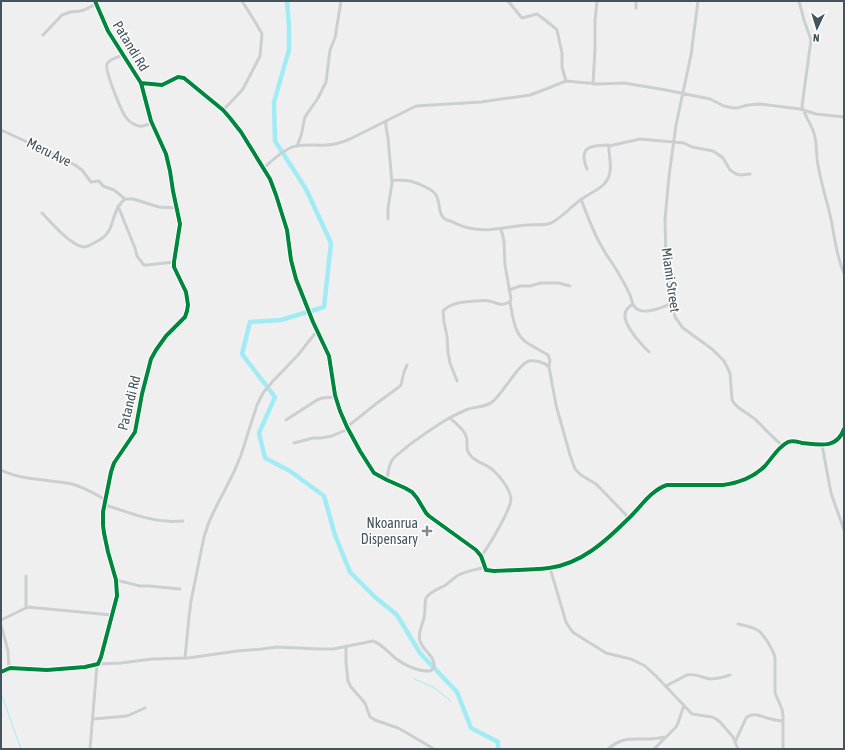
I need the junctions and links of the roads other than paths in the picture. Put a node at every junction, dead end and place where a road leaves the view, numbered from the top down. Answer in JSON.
{"nodes":[{"id":1,"x":242,"y":1,"type":"edge"},
{"id":2,"x":341,"y":1,"type":"edge"},
{"id":3,"x":508,"y":1,"type":"edge"},
{"id":4,"x":597,"y":1,"type":"edge"},
{"id":5,"x":636,"y":1,"type":"edge"},
{"id":6,"x":698,"y":1,"type":"edge"},
{"id":7,"x":800,"y":1,"type":"edge"},
{"id":8,"x":95,"y":2,"type":"edge"},
{"id":9,"x":636,"y":8,"type":"dead end"},
{"id":10,"x":43,"y":35,"type":"dead end"},
{"id":11,"x":123,"y":55,"type":"junction"},
{"id":12,"x":566,"y":81,"type":"junction"},
{"id":13,"x":141,"y":83,"type":"junction"},
{"id":14,"x":593,"y":84,"type":"junction"},
{"id":15,"x":683,"y":93,"type":"junction"},
{"id":16,"x":223,"y":110,"type":"junction"},
{"id":17,"x":803,"y":110,"type":"junction"},
{"id":18,"x":844,"y":117,"type":"edge"},
{"id":19,"x":386,"y":121,"type":"junction"},
{"id":20,"x":152,"y":123,"type":"junction"},
{"id":21,"x":1,"y":130,"type":"edge"},
{"id":22,"x":674,"y":142,"type":"junction"},
{"id":23,"x":609,"y":145,"type":"junction"},
{"id":24,"x":297,"y":146,"type":"junction"},
{"id":25,"x":264,"y":168,"type":"junction"},
{"id":26,"x":587,"y":169,"type":"dead end"},
{"id":27,"x":750,"y":174,"type":"dead end"},
{"id":28,"x":392,"y":180,"type":"junction"},
{"id":29,"x":125,"y":199,"type":"junction"},
{"id":30,"x":582,"y":199,"type":"junction"},
{"id":31,"x":118,"y":206,"type":"junction"},
{"id":32,"x":177,"y":208,"type":"junction"},
{"id":33,"x":42,"y":213,"type":"dead end"},
{"id":34,"x":388,"y":220,"type":"dead end"},
{"id":35,"x":501,"y":229,"type":"junction"},
{"id":36,"x":174,"y":262,"type":"junction"},
{"id":37,"x":844,"y":273,"type":"edge"},
{"id":38,"x":570,"y":286,"type":"dead end"},
{"id":39,"x":509,"y":290,"type":"junction"},
{"id":40,"x":510,"y":302,"type":"junction"},
{"id":41,"x":672,"y":303,"type":"junction"},
{"id":42,"x":633,"y":304,"type":"junction"},
{"id":43,"x":317,"y":331,"type":"junction"},
{"id":44,"x":649,"y":352,"type":"dead end"},
{"id":45,"x":407,"y":366,"type":"dead end"},
{"id":46,"x":549,"y":367,"type":"junction"},
{"id":47,"x":457,"y":381,"type":"dead end"},
{"id":48,"x":335,"y":397,"type":"junction"},
{"id":49,"x":450,"y":418,"type":"junction"},
{"id":50,"x":286,"y":420,"type":"dead end"},
{"id":51,"x":348,"y":428,"type":"junction"},
{"id":52,"x":844,"y":429,"type":"edge"},
{"id":53,"x":294,"y":443,"type":"dead end"},
{"id":54,"x":822,"y":445,"type":"junction"},
{"id":55,"x":783,"y":446,"type":"junction"},
{"id":56,"x":1,"y":470,"type":"edge"},
{"id":57,"x":387,"y":480,"type":"junction"},
{"id":58,"x":106,"y":502,"type":"junction"},
{"id":59,"x":629,"y":518,"type":"junction"},
{"id":60,"x":183,"y":521,"type":"dead end"},
{"id":61,"x":844,"y":530,"type":"edge"},
{"id":62,"x":481,"y":556,"type":"junction"},
{"id":63,"x":485,"y":567,"type":"junction"},
{"id":64,"x":550,"y":568,"type":"junction"},
{"id":65,"x":26,"y":576,"type":"dead end"},
{"id":66,"x":116,"y":580,"type":"junction"},
{"id":67,"x":180,"y":589,"type":"dead end"},
{"id":68,"x":27,"y":607,"type":"junction"},
{"id":69,"x":112,"y":614,"type":"junction"},
{"id":70,"x":1,"y":620,"type":"edge"},
{"id":71,"x":738,"y":624,"type":"dead end"},
{"id":72,"x":1,"y":625,"type":"edge"},
{"id":73,"x":346,"y":646,"type":"junction"},
{"id":74,"x":185,"y":658,"type":"junction"},
{"id":75,"x":98,"y":664,"type":"junction"},
{"id":76,"x":9,"y":669,"type":"junction"},
{"id":77,"x":1,"y":672,"type":"edge"},
{"id":78,"x":730,"y":675,"type":"dead end"},
{"id":79,"x":666,"y":686,"type":"junction"},
{"id":80,"x":684,"y":705,"type":"junction"},
{"id":81,"x":146,"y":708,"type":"dead end"},
{"id":82,"x":92,"y":719,"type":"junction"},
{"id":83,"x":783,"y":721,"type":"junction"},
{"id":84,"x":666,"y":737,"type":"junction"},
{"id":85,"x":735,"y":742,"type":"junction"},
{"id":86,"x":90,"y":749,"type":"edge"},
{"id":87,"x":434,"y":749,"type":"edge"},
{"id":88,"x":608,"y":749,"type":"edge"},
{"id":89,"x":654,"y":749,"type":"edge"},
{"id":90,"x":738,"y":749,"type":"edge"},
{"id":91,"x":783,"y":749,"type":"edge"}],
"edges":[{"from":1,"to":16,"type":"street"},
{"from":2,"to":24,"type":"street"},
{"from":3,"to":12,"type":"street"},
{"from":4,"to":14,"type":"street"},
{"from":5,"to":9,"type":"street"},
{"from":6,"to":15,"type":"street","name":"Miami Street"},
{"from":7,"to":17,"type":"street"},
{"from":8,"to":10,"type":"street"},
{"from":8,"to":11,"type":"street","name":"Patandi Rd"},
{"from":11,"to":13,"type":"street","name":"Patandi Rd"},
{"from":11,"to":20,"type":"street"},
{"from":12,"to":14,"type":"street"},
{"from":12,"to":19,"type":"street"},
{"from":13,"to":16,"type":"street"},
{"from":13,"to":20,"type":"street","name":"Patandi Rd"},
{"from":14,"to":15,"type":"street"},
{"from":15,"to":17,"type":"street"},
{"from":15,"to":22,"type":"street","name":"Miami Street"},
{"from":16,"to":25,"type":"street"},
{"from":17,"to":18,"type":"street"},
{"from":17,"to":37,"type":"street"},
{"from":19,"to":24,"type":"street"},
{"from":19,"to":28,"type":"street"},
{"from":20,"to":32,"type":"street","name":"Patandi Rd"},
{"from":21,"to":29,"type":"street","name":"Meru Ave"},
{"from":22,"to":23,"type":"street"},
{"from":22,"to":27,"type":"street"},
{"from":22,"to":41,"type":"street","name":"Miami Street"},
{"from":23,"to":26,"type":"street"},
{"from":23,"to":30,"type":"street"},
{"from":24,"to":25,"type":"street"},
{"from":25,"to":43,"type":"street"},
{"from":28,"to":34,"type":"street"},
{"from":28,"to":35,"type":"street"},
{"from":29,"to":31,"type":"street"},
{"from":29,"to":32,"type":"street"},
{"from":30,"to":35,"type":"street"},
{"from":30,"to":42,"type":"street"},
{"from":31,"to":33,"type":"street"},
{"from":31,"to":36,"type":"street"},
{"from":32,"to":36,"type":"street","name":"Patandi Rd"},
{"from":35,"to":39,"type":"street"},
{"from":36,"to":58,"type":"street","name":"Patandi Rd"},
{"from":38,"to":39,"type":"street"},
{"from":39,"to":40,"type":"street"},
{"from":40,"to":46,"type":"street"},
{"from":40,"to":47,"type":"street"},
{"from":41,"to":42,"type":"street"},
{"from":41,"to":55,"type":"street","name":"Miami Street"},
{"from":42,"to":44,"type":"street"},
{"from":43,"to":48,"type":"street"},
{"from":43,"to":74,"type":"street"},
{"from":45,"to":51,"type":"street"},
{"from":46,"to":49,"type":"street"},
{"from":46,"to":59,"type":"street"},
{"from":48,"to":50,"type":"street"},
{"from":48,"to":51,"type":"street"},
{"from":49,"to":57,"type":"street"},
{"from":49,"to":62,"type":"street"},
{"from":51,"to":53,"type":"street"},
{"from":51,"to":57,"type":"street"},
{"from":52,"to":54,"type":"street"},
{"from":54,"to":55,"type":"street"},
{"from":54,"to":61,"type":"street"},
{"from":55,"to":59,"type":"street"},
{"from":56,"to":58,"type":"street"},
{"from":57,"to":62,"type":"street"},
{"from":58,"to":60,"type":"street"},
{"from":58,"to":66,"type":"street","name":"Patandi Rd"},
{"from":59,"to":64,"type":"street"},
{"from":62,"to":63,"type":"street"},
{"from":63,"to":64,"type":"street"},
{"from":63,"to":73,"type":"street"},
{"from":64,"to":79,"type":"street"},
{"from":65,"to":68,"type":"street"},
{"from":66,"to":67,"type":"street"},
{"from":66,"to":69,"type":"street","name":"Patandi Rd"},
{"from":68,"to":69,"type":"street"},
{"from":68,"to":70,"type":"street"},
{"from":69,"to":75,"type":"street","name":"Patandi Rd"},
{"from":71,"to":83,"type":"street"},
{"from":72,"to":76,"type":"street"},
{"from":73,"to":74,"type":"street"},
{"from":73,"to":87,"type":"street"},
{"from":74,"to":75,"type":"street"},
{"from":75,"to":76,"type":"street"},
{"from":75,"to":82,"type":"street"},
{"from":76,"to":77,"type":"street"},
{"from":78,"to":79,"type":"street"},
{"from":79,"to":80,"type":"street"},
{"from":80,"to":84,"type":"street"},
{"from":80,"to":85,"type":"street"},
{"from":81,"to":82,"type":"street"},
{"from":82,"to":86,"type":"street"},
{"from":83,"to":85,"type":"street"},
{"from":83,"to":91,"type":"street"},
{"from":84,"to":88,"type":"street"},
{"from":84,"to":89,"type":"street"},
{"from":85,"to":90,"type":"street"}]}
